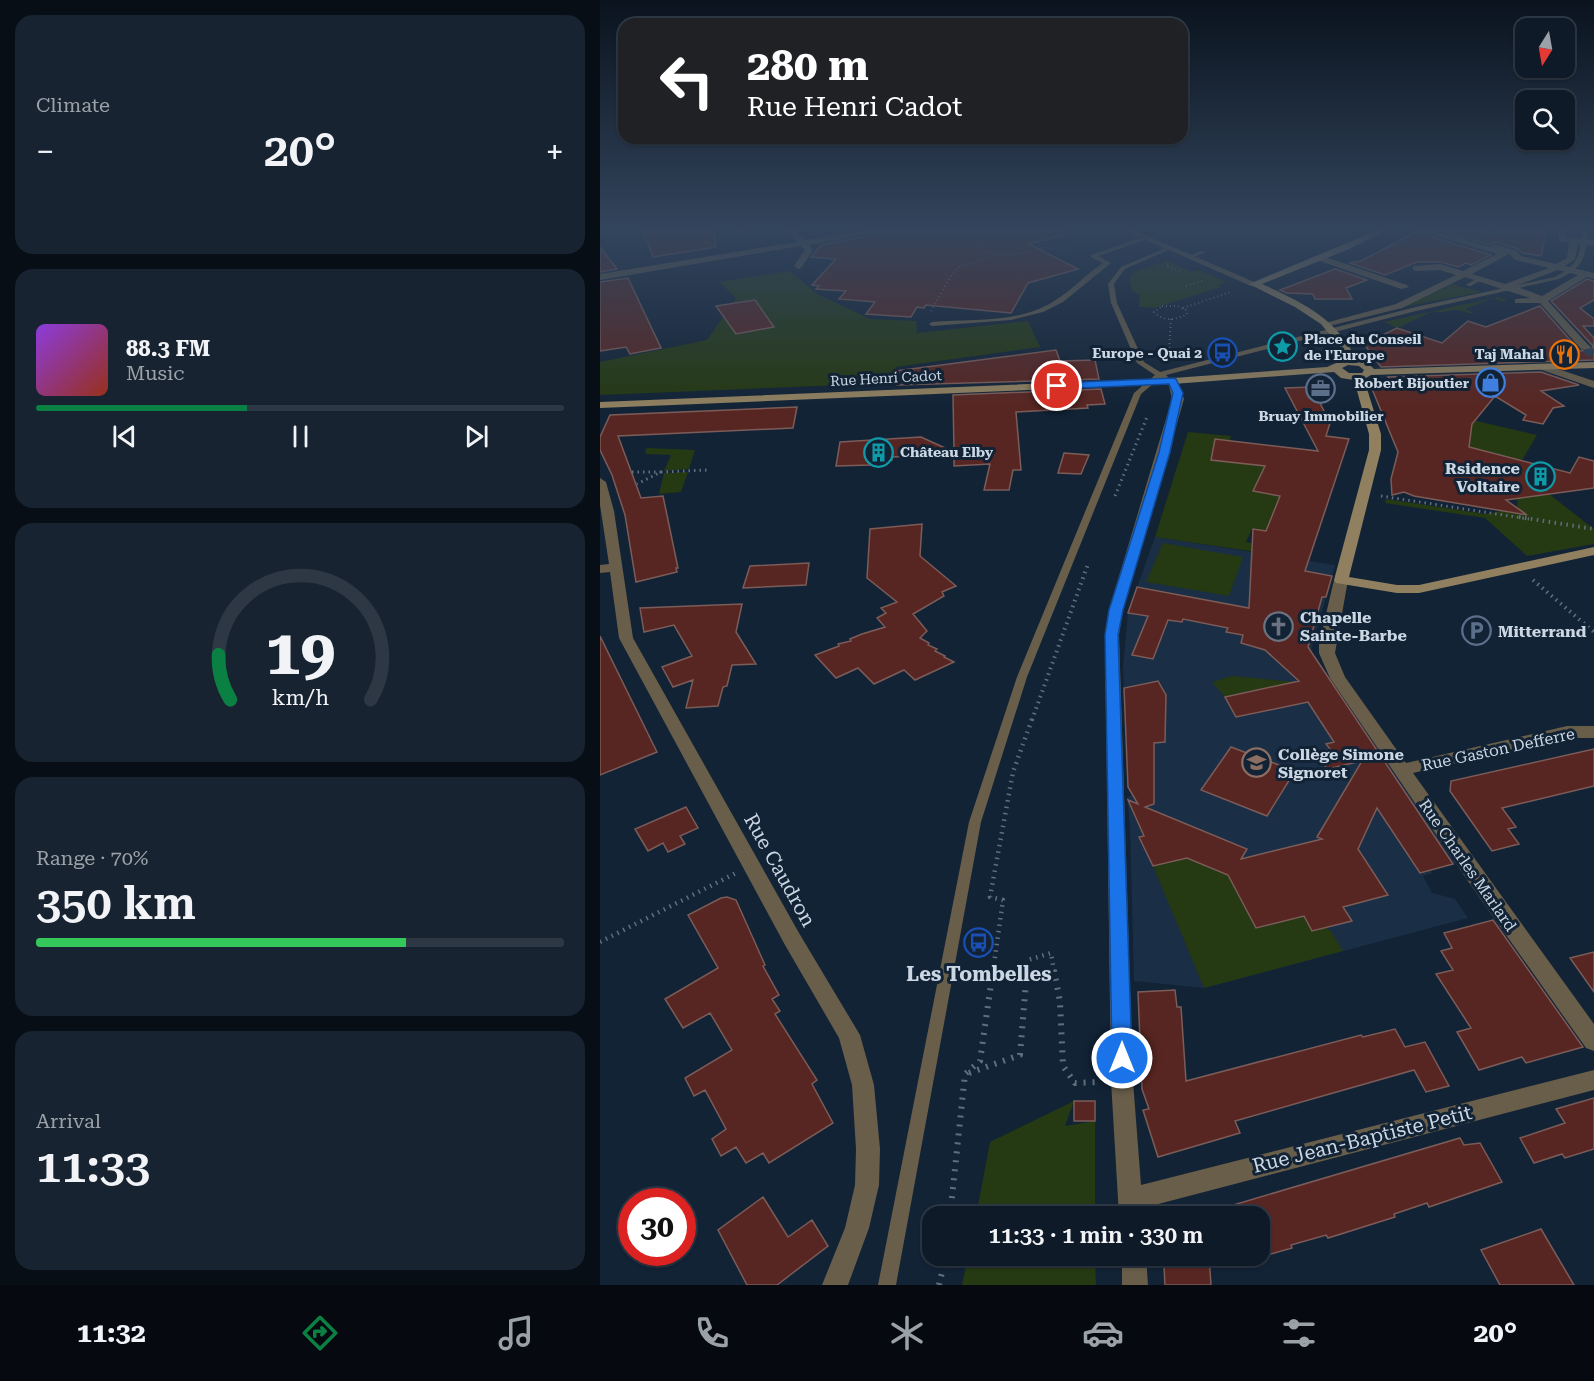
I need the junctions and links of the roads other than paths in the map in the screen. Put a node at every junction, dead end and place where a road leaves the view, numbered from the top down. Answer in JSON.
{"nodes":[{"id":1,"x":1073,"y":289,"type":"edge"},
{"id":2,"x":1112,"y":289,"type":"edge"},
{"id":3,"x":1265,"y":289,"type":"edge"},
{"id":4,"x":1435,"y":289,"type":"edge"},
{"id":5,"x":1503,"y":289,"type":"edge"},
{"id":6,"x":1516,"y":289,"type":"edge"},
{"id":7,"x":1563,"y":289,"type":"edge"},
{"id":8,"x":1542,"y":300,"type":"junction"},
{"id":9,"x":1518,"y":301,"type":"dead end"},
{"id":10,"x":932,"y":324,"type":"road end"},
{"id":11,"x":1331,"y":328,"type":"junction"},
{"id":12,"x":1586,"y":348,"type":"tunnel mouth"},
{"id":13,"x":1351,"y":361,"type":"junction"},
{"id":14,"x":1594,"y":365,"type":"edge"},
{"id":15,"x":1544,"y":367,"type":"junction"},
{"id":16,"x":1335,"y":368,"type":"junction"},
{"id":17,"x":1360,"y":375,"type":"junction"},
{"id":18,"x":1154,"y":378,"type":"junction"},
{"id":19,"x":1594,"y":385,"type":"edge"},
{"id":20,"x":1176,"y":387,"type":"junction"},
{"id":21,"x":600,"y":405,"type":"edge"},
{"id":22,"x":600,"y":482,"type":"edge"},
{"id":23,"x":1594,"y":551,"type":"edge"},
{"id":24,"x":607,"y":568,"type":"edge"},
{"id":25,"x":1341,"y":580,"type":"junction"},
{"id":26,"x":1594,"y":732,"type":"edge"},
{"id":27,"x":1401,"y":770,"type":"junction"},
{"id":28,"x":1594,"y":1041,"type":"edge"},
{"id":29,"x":1594,"y":1080,"type":"edge"},
{"id":30,"x":1131,"y":1206,"type":"edge"},
{"id":31,"x":1138,"y":1206,"type":"edge"},
{"id":32,"x":1134,"y":1266,"type":"edge"},
{"id":33,"x":835,"y":1285,"type":"edge"},
{"id":34,"x":886,"y":1285,"type":"edge"},
{"id":35,"x":1135,"y":1285,"type":"edge"}],
"edges":[{"from":1,"to":10,"type":"lane"},
{"from":2,"to":18,"type":"lane"},
{"from":3,"to":11,"type":"main road"},
{"from":4,"to":11,"type":"street"},
{"from":5,"to":11,"type":"lane"},
{"from":6,"to":8,"type":"street"},
{"from":7,"to":8,"type":"street"},
{"from":8,"to":9,"type":"street"},
{"from":8,"to":12,"type":"street"},
{"from":11,"to":13,"type":"main road"},
{"from":11,"to":18,"type":"lane"},
{"from":13,"to":16,"type":"main road","name":"Rue Henri Cadot"},
{"from":13,"to":17,"type":"main road"},
{"from":14,"to":15,"type":"main road","name":"Rue Henri Cadot"},
{"from":15,"to":17,"type":"main road","name":"Rue Henri Cadot"},
{"from":15,"to":19,"type":"street"},
{"from":16,"to":17,"type":"main road"},
{"from":16,"to":20,"type":"main road","name":"Rue Henri Cadot"},
{"from":17,"to":20,"type":"main road","name":"Rue Henri Cadot"},
{"from":17,"to":25,"type":"main road","name":"Rue Charles Marlard"},
{"from":18,"to":20,"type":"main road","name":"Rue Henri Cadot"},
{"from":18,"to":21,"type":"main road","name":"Rue Henri Cadot"},
{"from":18,"to":34,"type":"lane"},
{"from":20,"to":30,"type":"street"},
{"from":22,"to":24,"type":"street","name":"Rue Caudron"},
{"from":23,"to":25,"type":"main road"},
{"from":24,"to":33,"type":"street","name":"Rue Caudron"},
{"from":25,"to":27,"type":"street","name":"Rue Charles Marlard"},
{"from":26,"to":27,"type":"street","name":"Rue Gaston Defferre"},
{"from":27,"to":28,"type":"street","name":"Rue Charles Marlard"},
{"from":29,"to":31,"type":"street","name":"Rue Jean-Baptiste Petit"},
{"from":32,"to":35,"type":"street"}]}
